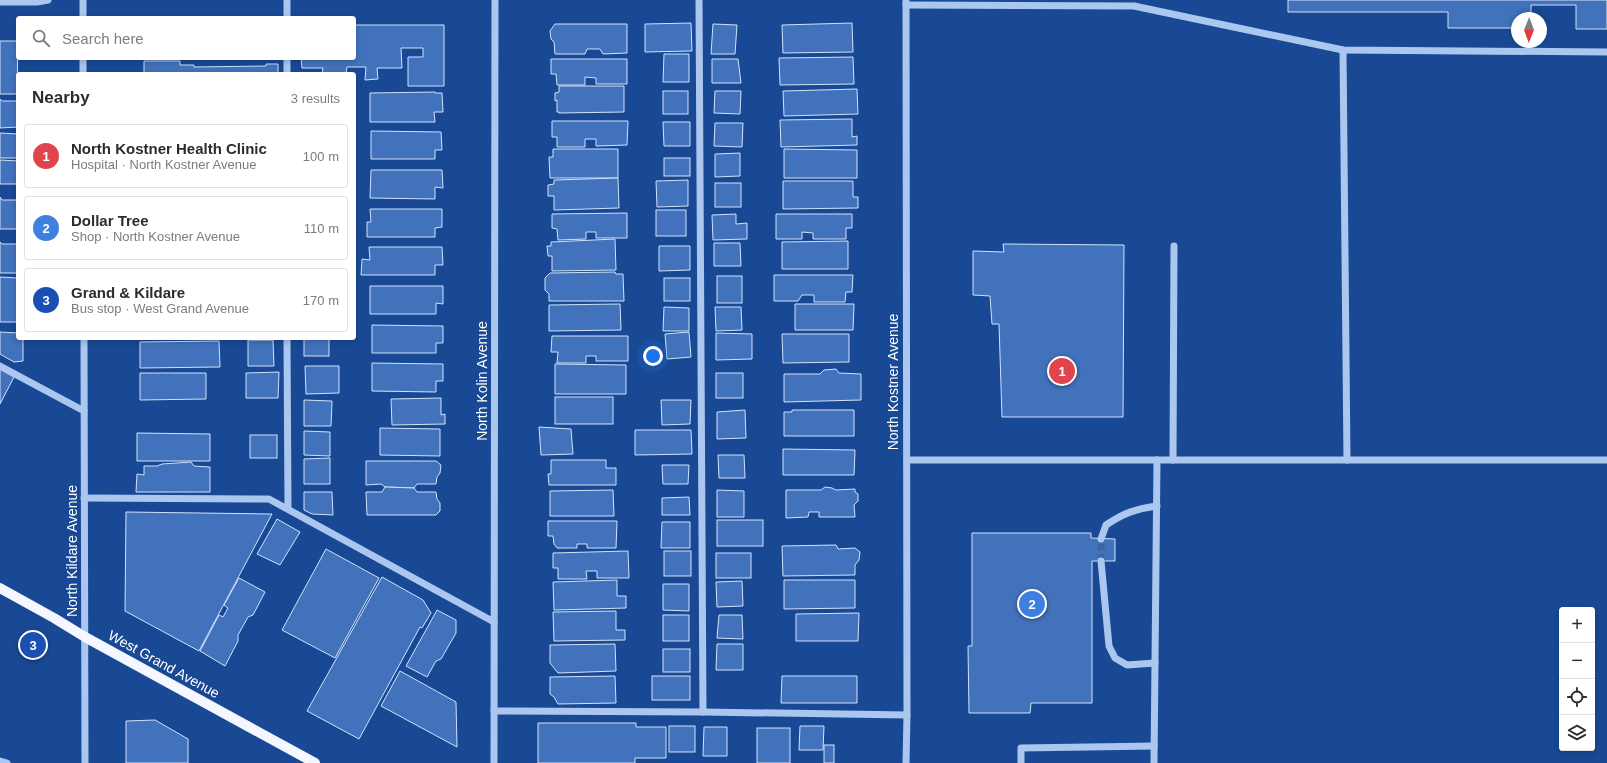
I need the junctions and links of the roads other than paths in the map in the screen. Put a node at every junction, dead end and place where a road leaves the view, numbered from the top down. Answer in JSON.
{"nodes":[{"id":1,"x":48,"y":0,"type":"edge"},
{"id":2,"x":83,"y":0,"type":"edge"},
{"id":3,"x":287,"y":0,"type":"edge"},
{"id":4,"x":495,"y":0,"type":"edge"},
{"id":5,"x":699,"y":0,"type":"edge"},
{"id":6,"x":0,"y":2,"type":"edge"},
{"id":7,"x":906,"y":2,"type":"edge"},
{"id":8,"x":1134,"y":3,"type":"edge"},
{"id":9,"x":83,"y":16,"type":"edge"},
{"id":10,"x":287,"y":16,"type":"edge"},
{"id":11,"x":1343,"y":50,"type":"junction"},
{"id":12,"x":1607,"y":52,"type":"edge"},
{"id":13,"x":83,"y":60,"type":"edge"},
{"id":14,"x":287,"y":60,"type":"edge"},
{"id":15,"x":83,"y":72,"type":"edge"},
{"id":16,"x":287,"y":72,"type":"edge"},
{"id":17,"x":1174,"y":246,"type":"dead end"},
{"id":18,"x":84,"y":340,"type":"edge"},
{"id":19,"x":287,"y":340,"type":"edge"},
{"id":20,"x":0,"y":366,"type":"edge"},
{"id":21,"x":84,"y":411,"type":"junction"},
{"id":22,"x":906,"y":460,"type":"junction"},
{"id":23,"x":1157,"y":460,"type":"junction"},
{"id":24,"x":1173,"y":460,"type":"junction"},
{"id":25,"x":1347,"y":460,"type":"junction"},
{"id":26,"x":1607,"y":460,"type":"edge"},
{"id":27,"x":84,"y":498,"type":"junction"},
{"id":28,"x":1157,"y":506,"type":"junction"},
{"id":29,"x":288,"y":509,"type":"junction"},
{"id":30,"x":1101,"y":539,"type":"tunnel mouth"},
{"id":31,"x":1101,"y":561,"type":"tunnel mouth"},
{"id":32,"x":0,"y":588,"type":"edge"},
{"id":33,"x":494,"y":622,"type":"junction"},
{"id":34,"x":85,"y":637,"type":"junction"},
{"id":35,"x":1155,"y":663,"type":"junction"},
{"id":36,"x":494,"y":712,"type":"junction"},
{"id":37,"x":703,"y":712,"type":"junction"},
{"id":38,"x":907,"y":715,"type":"junction"},
{"id":39,"x":1154,"y":746,"type":"junction"},
{"id":40,"x":0,"y":761,"type":"edge"},
{"id":41,"x":7,"y":763,"type":"edge"},
{"id":42,"x":85,"y":763,"type":"edge"},
{"id":43,"x":315,"y":763,"type":"edge"},
{"id":44,"x":494,"y":763,"type":"edge"},
{"id":45,"x":906,"y":763,"type":"edge"},
{"id":46,"x":1021,"y":763,"type":"edge"},
{"id":47,"x":1154,"y":763,"type":"edge"}],
"edges":[{"from":1,"to":6,"type":"street"},
{"from":2,"to":9,"type":"street"},
{"from":3,"to":10,"type":"street"},
{"from":4,"to":33,"type":"street","name":"North Kolin Avenue"},
{"from":5,"to":37,"type":"street"},
{"from":7,"to":8,"type":"street"},
{"from":7,"to":22,"type":"street","name":"North Kostner Avenue"},
{"from":8,"to":11,"type":"street"},
{"from":11,"to":12,"type":"street"},
{"from":11,"to":25,"type":"street"},
{"from":13,"to":15,"type":"street"},
{"from":14,"to":16,"type":"street"},
{"from":17,"to":24,"type":"street"},
{"from":18,"to":21,"type":"street","name":"North Kildare Avenue"},
{"from":19,"to":29,"type":"street"},
{"from":20,"to":21,"type":"street"},
{"from":21,"to":27,"type":"street","name":"North Kildare Avenue"},
{"from":22,"to":23,"type":"street"},
{"from":22,"to":38,"type":"street","name":"North Kostner Avenue"},
{"from":23,"to":24,"type":"street"},
{"from":23,"to":28,"type":"street"},
{"from":24,"to":25,"type":"street"},
{"from":25,"to":26,"type":"street"},
{"from":27,"to":29,"type":"street"},
{"from":27,"to":34,"type":"street","name":"North Kildare Avenue"},
{"from":28,"to":30,"type":"street"},
{"from":28,"to":35,"type":"street"},
{"from":29,"to":33,"type":"street"},
{"from":31,"to":35,"type":"street"},
{"from":32,"to":34,"type":"main road","name":"West Grand Avenue"},
{"from":33,"to":36,"type":"street","name":"North Kolin Avenue"},
{"from":34,"to":42,"type":"street","name":"North Kildare Avenue"},
{"from":34,"to":43,"type":"main road","name":"West Grand Avenue"},
{"from":35,"to":39,"type":"street"},
{"from":36,"to":37,"type":"street"},
{"from":36,"to":44,"type":"street","name":"North Kolin Avenue"},
{"from":37,"to":38,"type":"street"},
{"from":38,"to":45,"type":"street","name":"North Kostner Avenue"},
{"from":39,"to":46,"type":"street"},
{"from":39,"to":47,"type":"street"},
{"from":40,"to":41,"type":"street"}]}
